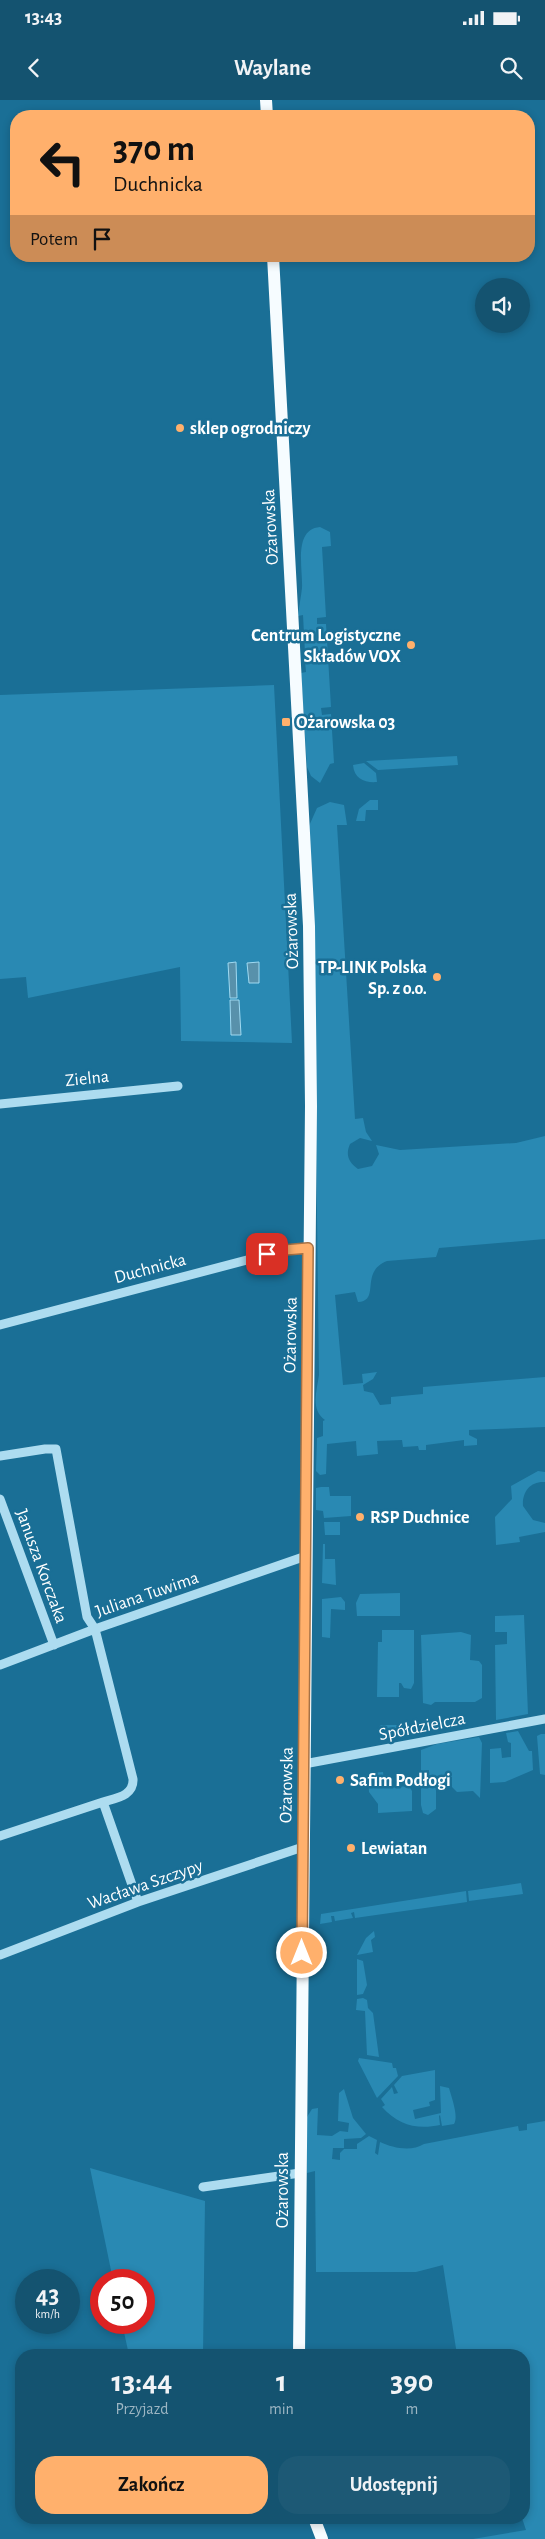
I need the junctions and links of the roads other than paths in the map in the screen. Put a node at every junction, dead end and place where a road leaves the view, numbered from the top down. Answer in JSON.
{"nodes":[{"id":1,"x":274,"y":262,"type":"edge"},
{"id":2,"x":178,"y":1086,"type":"dead end"},
{"id":3,"x":0,"y":1104,"type":"edge"},
{"id":4,"x":308,"y":1248,"type":"junction"},
{"id":5,"x":0,"y":1325,"type":"edge"},
{"id":6,"x":0,"y":1456,"type":"edge"},
{"id":7,"x":0,"y":1499,"type":"edge"},
{"id":8,"x":306,"y":1556,"type":"junction"},
{"id":9,"x":95,"y":1629,"type":"junction"},
{"id":10,"x":54,"y":1645,"type":"junction"},
{"id":11,"x":0,"y":1665,"type":"edge"},
{"id":12,"x":545,"y":1719,"type":"edge"},
{"id":13,"x":304,"y":1764,"type":"junction"},
{"id":14,"x":103,"y":1802,"type":"junction"},
{"id":15,"x":0,"y":1836,"type":"edge"},
{"id":16,"x":303,"y":1847,"type":"junction"},
{"id":17,"x":138,"y":1902,"type":"junction"},
{"id":18,"x":0,"y":1955,"type":"edge"},
{"id":19,"x":300,"y":2172,"type":"junction"},
{"id":20,"x":203,"y":2187,"type":"dead end"},
{"id":21,"x":299,"y":2349,"type":"edge"},
{"id":22,"x":316,"y":2524,"type":"edge"},
{"id":23,"x":322,"y":2539,"type":"edge"}],
"edges":[{"from":1,"to":4,"type":"main road","name":"Ożarowska"},
{"from":2,"to":3,"type":"street","name":"Zielna"},
{"from":4,"to":5,"type":"street","name":"Duchnicka"},
{"from":4,"to":8,"type":"main road","name":"Ożarowska"},
{"from":6,"to":9,"type":"street"},
{"from":7,"to":10,"type":"street","name":"Janusza Korczaka"},
{"from":8,"to":9,"type":"street","name":"Juliana Tuwima"},
{"from":8,"to":13,"type":"main road","name":"Ożarowska"},
{"from":9,"to":10,"type":"street","name":"Juliana Tuwima"},
{"from":9,"to":14,"type":"street"},
{"from":10,"to":11,"type":"street","name":"Juliana Tuwima"},
{"from":12,"to":13,"type":"street","name":"Spółdzielcza"},
{"from":13,"to":16,"type":"main road","name":"Ożarowska"},
{"from":14,"to":15,"type":"street"},
{"from":14,"to":17,"type":"street"},
{"from":16,"to":17,"type":"street","name":"Wacława Szczypy"},
{"from":16,"to":19,"type":"main road","name":"Ożarowska"},
{"from":17,"to":18,"type":"street","name":"Wacława Szczypy"},
{"from":19,"to":20,"type":"street"},
{"from":19,"to":21,"type":"main road","name":"Ożarowska"},
{"from":22,"to":23,"type":"main road"}]}
